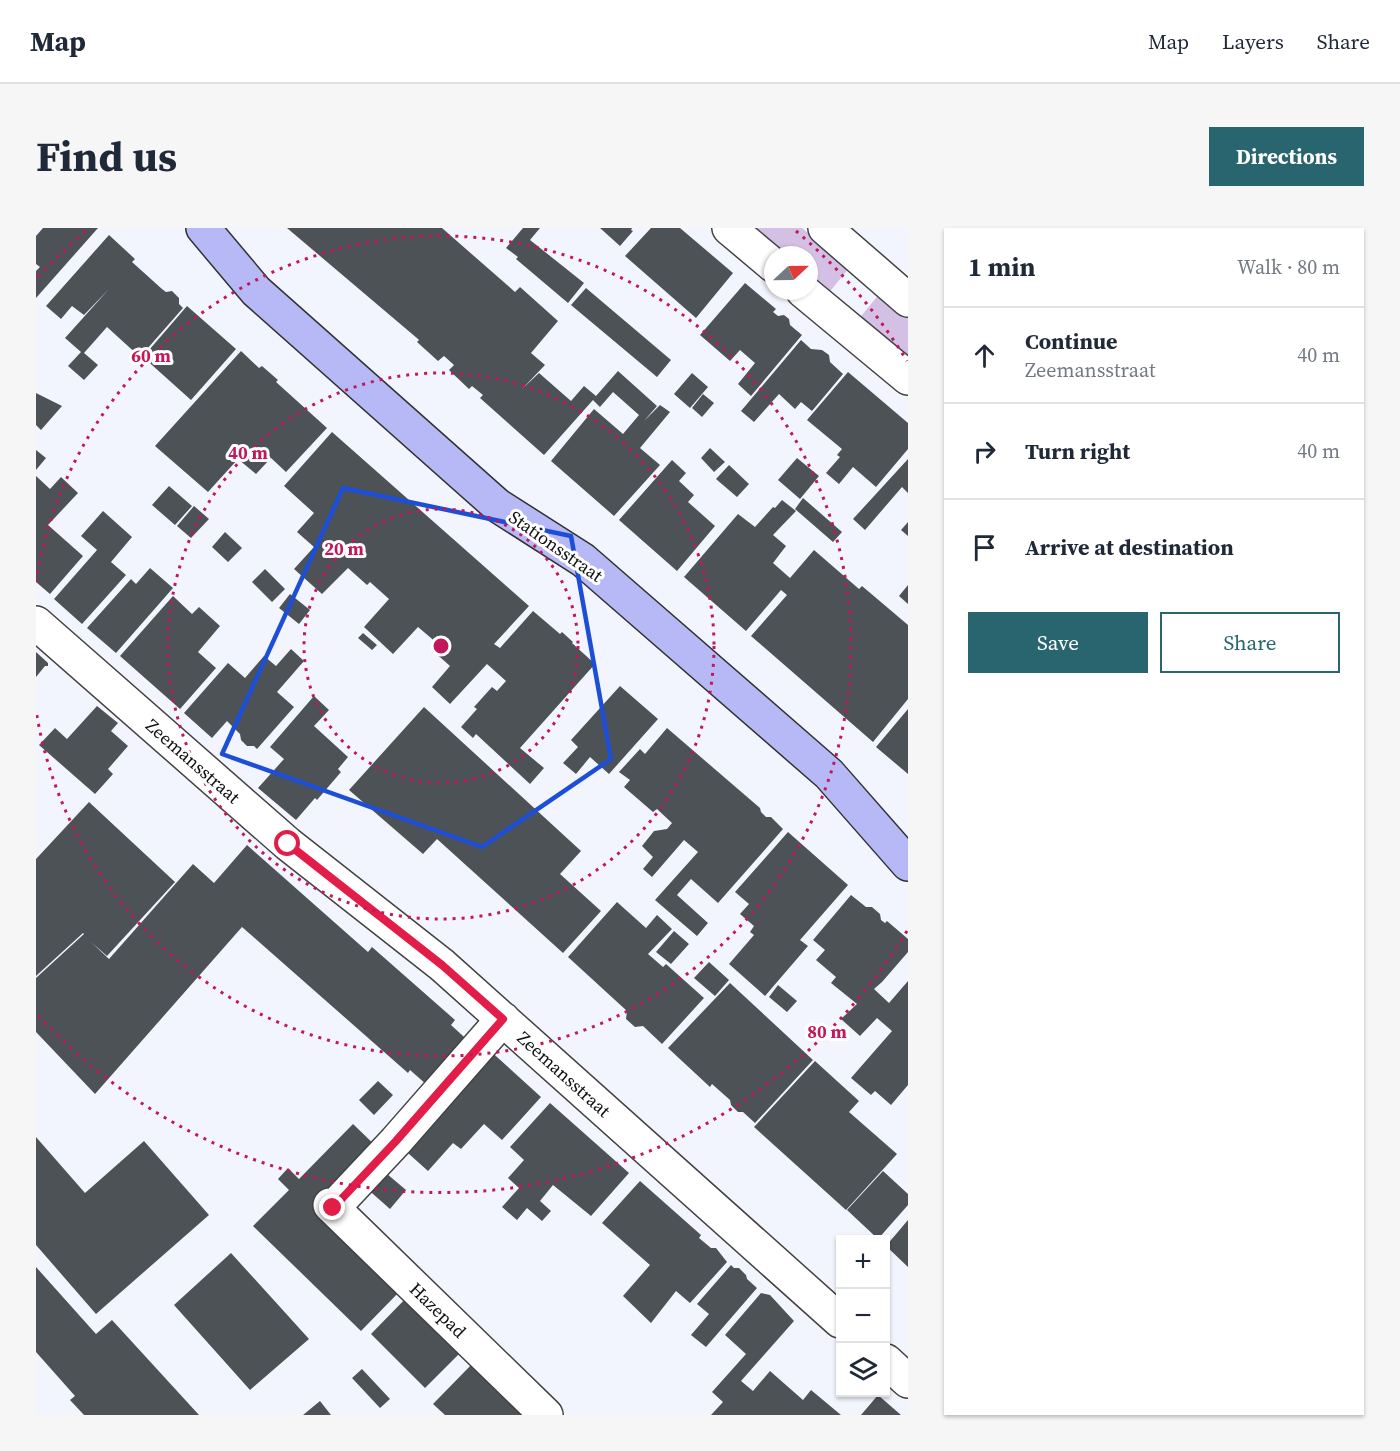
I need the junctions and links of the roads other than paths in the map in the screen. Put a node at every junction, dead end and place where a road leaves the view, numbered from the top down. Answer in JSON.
{"nodes":[{"id":1,"x":203,"y":228,"type":"edge"},
{"id":2,"x":729,"y":228,"type":"edge"},
{"id":3,"x":825,"y":228,"type":"edge"},
{"id":4,"x":764,"y":257,"type":"edge"},
{"id":5,"x":814,"y":300,"type":"edge"},
{"id":6,"x":908,"y":300,"type":"edge"},
{"id":7,"x":908,"y":378,"type":"edge"},
{"id":8,"x":36,"y":623,"type":"edge"},
{"id":9,"x":908,"y":864,"type":"edge"},
{"id":10,"x":503,"y":1019,"type":"junction"},
{"id":11,"x":836,"y":1317,"type":"edge"},
{"id":12,"x":890,"y":1365,"type":"edge"},
{"id":13,"x":908,"y":1381,"type":"edge"},
{"id":14,"x":546,"y":1415,"type":"edge"}],
"edges":[{"from":1,"to":9,"type":"street","name":"Stationsstraat"},
{"from":2,"to":4,"type":"street"},
{"from":3,"to":6,"type":"street"},
{"from":5,"to":7,"type":"street"},
{"from":8,"to":10,"type":"street","name":"Zeemansstraat"},
{"from":10,"to":11,"type":"street","name":"Zeemansstraat"},
{"from":10,"to":14,"type":"street","name":"Hazepad"},
{"from":12,"to":13,"type":"street"}]}
